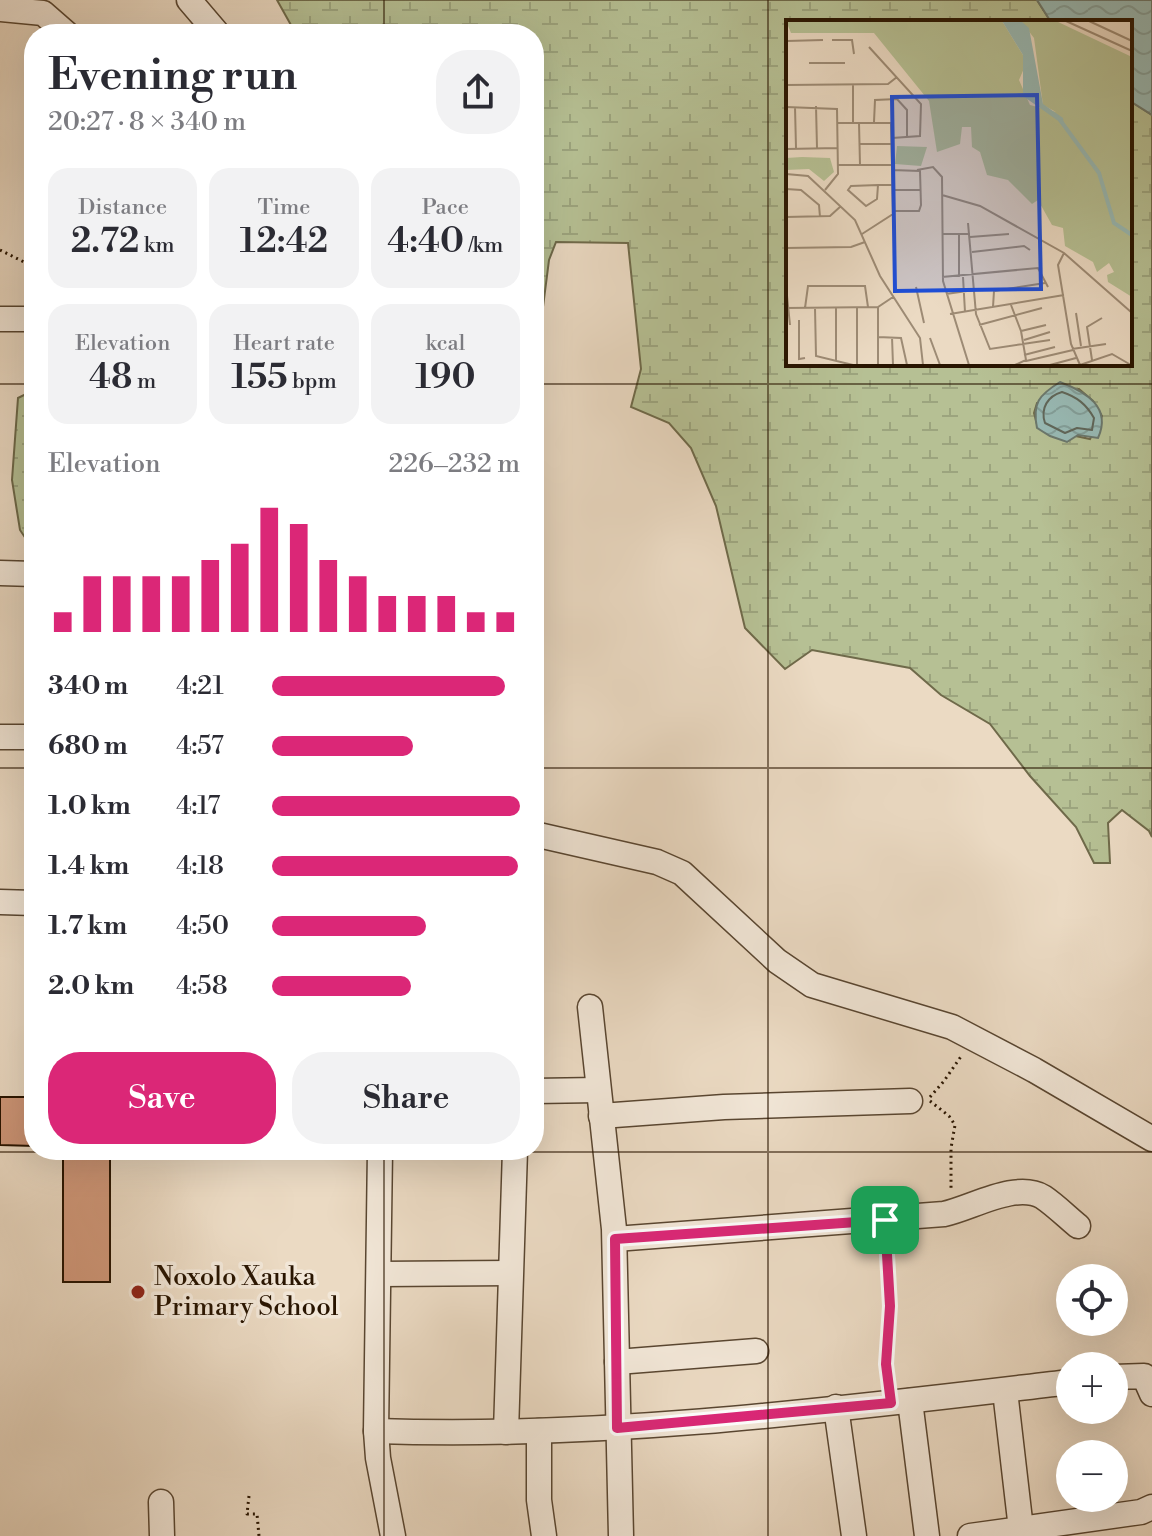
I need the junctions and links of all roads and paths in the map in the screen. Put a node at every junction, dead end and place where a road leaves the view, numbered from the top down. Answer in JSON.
{"nodes":[{"id":1,"x":189,"y":0,"type":"edge"},
{"id":2,"x":0,"y":9,"type":"edge"},
{"id":3,"x":56,"y":24,"type":"edge"},
{"id":4,"x":209,"y":24,"type":"edge"},
{"id":5,"x":0,"y":250,"type":"edge"},
{"id":6,"x":24,"y":262,"type":"edge"},
{"id":7,"x":0,"y":319,"type":"edge"},
{"id":8,"x":24,"y":319,"type":"edge"},
{"id":9,"x":0,"y":573,"type":"edge"},
{"id":10,"x":24,"y":574,"type":"edge"},
{"id":11,"x":0,"y":737,"type":"edge"},
{"id":12,"x":24,"y":737,"type":"edge"},
{"id":13,"x":544,"y":836,"type":"edge"},
{"id":14,"x":0,"y":902,"type":"edge"},
{"id":15,"x":24,"y":903,"type":"edge"},
{"id":16,"x":590,"y":1007,"type":"dead end"},
{"id":17,"x":975,"y":1039,"type":"junction"},
{"id":18,"x":598,"y":1090,"type":"junction"},
{"id":19,"x":544,"y":1091,"type":"edge"},
{"id":20,"x":910,"y":1101,"type":"dead end"},
{"id":21,"x":601,"y":1116,"type":"junction"},
{"id":22,"x":1152,"y":1139,"type":"edge"},
{"id":23,"x":380,"y":1160,"type":"edge"},
{"id":24,"x":515,"y":1160,"type":"edge"},
{"id":25,"x":951,"y":1212,"type":"junction"},
{"id":26,"x":885,"y":1220,"type":"junction"},
{"id":27,"x":1078,"y":1226,"type":"dead end"},
{"id":28,"x":615,"y":1239,"type":"junction"},
{"id":29,"x":510,"y":1273,"type":"junction"},
{"id":30,"x":380,"y":1274,"type":"junction"},
{"id":31,"x":756,"y":1351,"type":"dead end"},
{"id":32,"x":617,"y":1362,"type":"junction"},
{"id":33,"x":1128,"y":1377,"type":"edge"},
{"id":34,"x":1056,"y":1384,"type":"edge"},
{"id":35,"x":1005,"y":1391,"type":"junction"},
{"id":36,"x":1152,"y":1394,"type":"edge"},
{"id":37,"x":900,"y":1402,"type":"junction"},
{"id":38,"x":836,"y":1407,"type":"junction"},
{"id":39,"x":617,"y":1428,"type":"junction"},
{"id":40,"x":376,"y":1431,"type":"junction"},
{"id":41,"x":539,"y":1431,"type":"junction"},
{"id":42,"x":506,"y":1432,"type":"junction"},
{"id":43,"x":249,"y":1496,"type":"dead end"},
{"id":44,"x":161,"y":1502,"type":"dead end"},
{"id":45,"x":1152,"y":1507,"type":"edge"},
{"id":46,"x":1021,"y":1529,"type":"junction"},
{"id":47,"x":162,"y":1536,"type":"edge"},
{"id":48,"x":259,"y":1536,"type":"edge"},
{"id":49,"x":393,"y":1536,"type":"edge"},
{"id":50,"x":544,"y":1536,"type":"edge"},
{"id":51,"x":621,"y":1536,"type":"edge"},
{"id":52,"x":854,"y":1536,"type":"edge"},
{"id":53,"x":927,"y":1536,"type":"edge"},
{"id":54,"x":970,"y":1536,"type":"edge"}],
"edges":[{"from":1,"to":4,"type":"street"},
{"from":2,"to":3,"type":"street"},
{"from":5,"to":6,"type":"path"},
{"from":7,"to":8,"type":"street"},
{"from":9,"to":10,"type":"street"},
{"from":11,"to":12,"type":"street"},
{"from":13,"to":17,"type":"street"},
{"from":14,"to":15,"type":"street"},
{"from":16,"to":18,"type":"street"},
{"from":17,"to":22,"type":"street"},
{"from":17,"to":25,"type":"path"},
{"from":18,"to":19,"type":"street"},
{"from":18,"to":21,"type":"street"},
{"from":20,"to":21,"type":"street"},
{"from":21,"to":28,"type":"street"},
{"from":23,"to":30,"type":"street"},
{"from":24,"to":29,"type":"street"},
{"from":25,"to":26,"type":"street"},
{"from":25,"to":27,"type":"street"},
{"from":26,"to":28,"type":"street"},
{"from":26,"to":37,"type":"path"},
{"from":28,"to":32,"type":"street"},
{"from":29,"to":30,"type":"street"},
{"from":29,"to":42,"type":"street"},
{"from":30,"to":40,"type":"street"},
{"from":31,"to":32,"type":"street"},
{"from":32,"to":39,"type":"street"},
{"from":33,"to":36,"type":"street"},
{"from":34,"to":35,"type":"street"},
{"from":35,"to":37,"type":"street"},
{"from":35,"to":46,"type":"street"},
{"from":37,"to":38,"type":"street"},
{"from":37,"to":53,"type":"street"},
{"from":38,"to":39,"type":"street"},
{"from":38,"to":52,"type":"street"},
{"from":39,"to":41,"type":"street"},
{"from":39,"to":51,"type":"street"},
{"from":40,"to":42,"type":"street"},
{"from":40,"to":49,"type":"street"},
{"from":41,"to":42,"type":"street"},
{"from":41,"to":50,"type":"street"},
{"from":43,"to":48,"type":"path"},
{"from":44,"to":47,"type":"street"},
{"from":45,"to":46,"type":"street"},
{"from":46,"to":54,"type":"street"}]}
